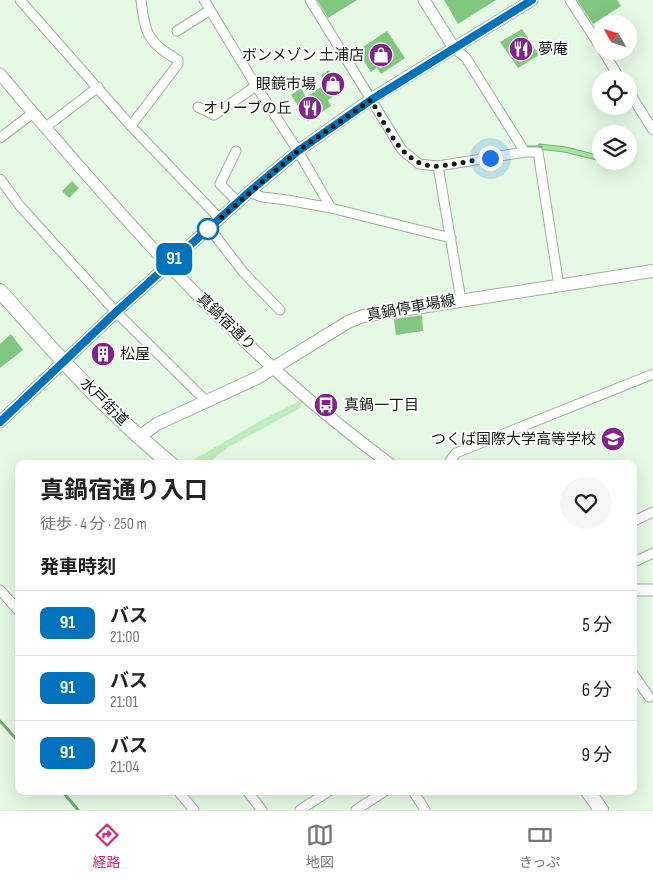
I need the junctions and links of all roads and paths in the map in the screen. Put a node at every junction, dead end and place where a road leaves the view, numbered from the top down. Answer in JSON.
{"nodes":[{"id":1,"x":20,"y":0,"type":"edge"},
{"id":2,"x":141,"y":0,"type":"edge"},
{"id":3,"x":204,"y":0,"type":"edge"},
{"id":4,"x":310,"y":0,"type":"edge"},
{"id":5,"x":424,"y":0,"type":"edge"},
{"id":6,"x":532,"y":0,"type":"edge"},
{"id":7,"x":570,"y":0,"type":"edge"},
{"id":8,"x":210,"y":10,"type":"junction"},
{"id":9,"x":177,"y":31,"type":"dead end"},
{"id":10,"x":592,"y":34,"type":"edge"},
{"id":11,"x":454,"y":48,"type":"junction"},
{"id":12,"x":0,"y":74,"type":"edge"},
{"id":13,"x":256,"y":86,"type":"junction"},
{"id":14,"x":98,"y":87,"type":"junction"},
{"id":15,"x":371,"y":100,"type":"junction"},
{"id":16,"x":637,"y":105,"type":"edge"},
{"id":17,"x":198,"y":107,"type":"dead end"},
{"id":18,"x":33,"y":113,"type":"junction"},
{"id":19,"x":131,"y":126,"type":"junction"},
{"id":20,"x":46,"y":128,"type":"junction"},
{"id":21,"x":653,"y":130,"type":"edge"},
{"id":22,"x":0,"y":138,"type":"edge"},
{"id":23,"x":236,"y":151,"type":"dead end"},
{"id":24,"x":298,"y":151,"type":"junction"},
{"id":25,"x":525,"y":152,"type":"junction"},
{"id":26,"x":438,"y":166,"type":"junction"},
{"id":27,"x":0,"y":179,"type":"edge"},
{"id":28,"x":249,"y":192,"type":"junction"},
{"id":29,"x":238,"y":202,"type":"junction"},
{"id":30,"x":331,"y":208,"type":"junction"},
{"id":31,"x":220,"y":218,"type":"junction"},
{"id":32,"x":209,"y":228,"type":"junction"},
{"id":33,"x":451,"y":238,"type":"junction"},
{"id":34,"x":169,"y":264,"type":"junction"},
{"id":35,"x":653,"y":271,"type":"edge"},
{"id":36,"x":558,"y":286,"type":"junction"},
{"id":37,"x":0,"y":291,"type":"edge"},
{"id":38,"x":461,"y":300,"type":"junction"},
{"id":39,"x":280,"y":310,"type":"dead end"},
{"id":40,"x":116,"y":312,"type":"junction"},
{"id":41,"x":64,"y":360,"type":"junction"},
{"id":42,"x":274,"y":368,"type":"junction"},
{"id":43,"x":653,"y":374,"type":"edge"},
{"id":44,"x":206,"y":401,"type":"junction"},
{"id":45,"x":0,"y":422,"type":"edge"},
{"id":46,"x":139,"y":437,"type":"junction"},
{"id":47,"x":166,"y":460,"type":"edge"},
{"id":48,"x":385,"y":460,"type":"edge"},
{"id":49,"x":451,"y":460,"type":"edge"},
{"id":50,"x":653,"y":512,"type":"edge"},
{"id":51,"x":637,"y":520,"type":"edge"},
{"id":52,"x":653,"y":553,"type":"edge"},
{"id":53,"x":637,"y":561,"type":"edge"},
{"id":54,"x":0,"y":590,"type":"edge"},
{"id":55,"x":637,"y":590,"type":"edge"},
{"id":56,"x":653,"y":590,"type":"edge"},
{"id":57,"x":15,"y":607,"type":"edge"},
{"id":58,"x":637,"y":679,"type":"edge"},
{"id":59,"x":652,"y":699,"type":"edge"},
{"id":60,"x":181,"y":795,"type":"edge"},
{"id":61,"x":250,"y":795,"type":"edge"},
{"id":62,"x":322,"y":795,"type":"edge"},
{"id":63,"x":379,"y":795,"type":"edge"},
{"id":64,"x":416,"y":795,"type":"edge"},
{"id":65,"x":591,"y":795,"type":"edge"},
{"id":66,"x":194,"y":810,"type":"edge"},
{"id":67,"x":262,"y":810,"type":"edge"},
{"id":68,"x":300,"y":810,"type":"edge"},
{"id":69,"x":356,"y":810,"type":"edge"},
{"id":70,"x":425,"y":810,"type":"edge"},
{"id":71,"x":601,"y":810,"type":"edge"}],
"edges":[{"from":1,"to":14,"type":"street"},
{"from":2,"to":19,"type":"street"},
{"from":3,"to":8,"type":"street"},
{"from":4,"to":15,"type":"street"},
{"from":5,"to":11,"type":"street"},
{"from":6,"to":11,"type":"street"},
{"from":7,"to":10,"type":"street"},
{"from":8,"to":9,"type":"street"},
{"from":8,"to":13,"type":"street"},
{"from":11,"to":15,"type":"street"},
{"from":11,"to":25,"type":"street"},
{"from":12,"to":18,"type":"street","name":"真鍋宿通り"},
{"from":13,"to":17,"type":"street"},
{"from":13,"to":24,"type":"street"},
{"from":14,"to":19,"type":"street"},
{"from":14,"to":20,"type":"street"},
{"from":15,"to":24,"type":"street"},
{"from":15,"to":26,"type":"street"},
{"from":16,"to":21,"type":"street"},
{"from":18,"to":20,"type":"street","name":"真鍋宿通り"},
{"from":18,"to":22,"type":"street"},
{"from":19,"to":31,"type":"street"},
{"from":20,"to":34,"type":"street","name":"真鍋宿通り"},
{"from":23,"to":29,"type":"street"},
{"from":24,"to":28,"type":"street"},
{"from":24,"to":30,"type":"street"},
{"from":25,"to":26,"type":"street"},
{"from":25,"to":36,"type":"street"},
{"from":26,"to":33,"type":"street"},
{"from":27,"to":40,"type":"street"},
{"from":28,"to":29,"type":"street"},
{"from":28,"to":30,"type":"street"},
{"from":29,"to":31,"type":"street"},
{"from":30,"to":33,"type":"street"},
{"from":31,"to":32,"type":"street"},
{"from":32,"to":34,"type":"street"},
{"from":32,"to":39,"type":"street"},
{"from":33,"to":38,"type":"street"},
{"from":34,"to":40,"type":"street"},
{"from":34,"to":42,"type":"street","name":"真鍋宿通り"},
{"from":35,"to":36,"type":"main road","name":"真鍋停車場線"},
{"from":36,"to":38,"type":"main road","name":"真鍋停車場線"},
{"from":37,"to":41,"type":"highway","name":"水戸街道"},
{"from":38,"to":42,"type":"main road","name":"真鍋停車場線"},
{"from":40,"to":41,"type":"street"},
{"from":40,"to":44,"type":"street"},
{"from":41,"to":45,"type":"street"},
{"from":41,"to":46,"type":"highway","name":"水戸街道"},
{"from":42,"to":44,"type":"main road","name":"真鍋停車場線"},
{"from":42,"to":48,"type":"street","name":"真鍋宿通り"},
{"from":43,"to":49,"type":"street"},
{"from":44,"to":46,"type":"main road","name":"真鍋停車場線"},
{"from":46,"to":47,"type":"highway","name":"水戸街道"},
{"from":50,"to":51,"type":"street"},
{"from":52,"to":53,"type":"street"},
{"from":54,"to":57,"type":"street"},
{"from":55,"to":56,"type":"street"},
{"from":58,"to":59,"type":"street"},
{"from":60,"to":66,"type":"street"},
{"from":61,"to":67,"type":"street"},
{"from":62,"to":68,"type":"street"},
{"from":63,"to":69,"type":"street"},
{"from":64,"to":70,"type":"street"},
{"from":65,"to":71,"type":"highway"}]}
